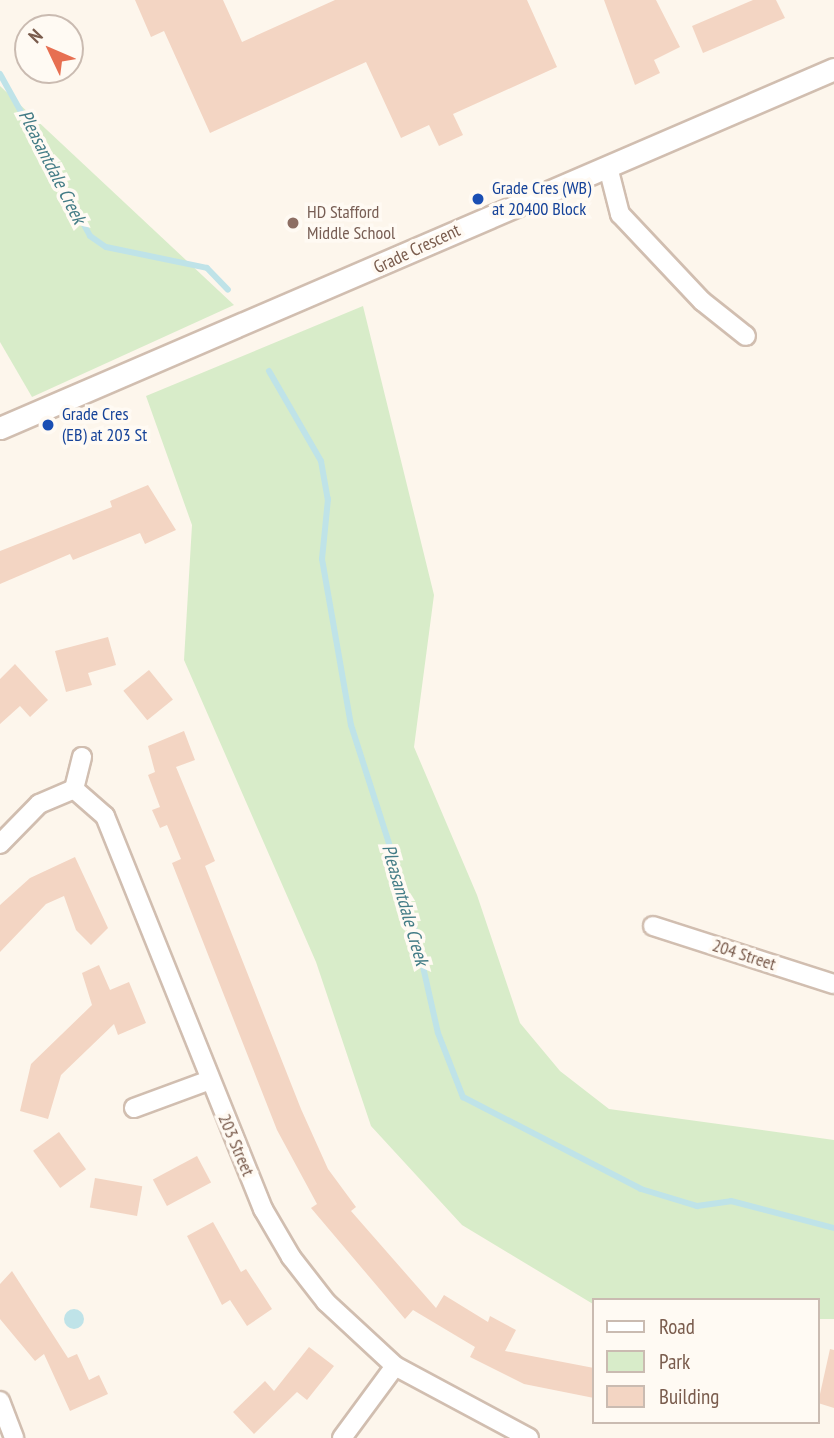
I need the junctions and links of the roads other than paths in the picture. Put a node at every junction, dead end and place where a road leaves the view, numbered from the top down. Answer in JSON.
{"nodes":[{"id":1,"x":834,"y":69,"type":"edge"},
{"id":2,"x":608,"y":166,"type":"junction"},
{"id":3,"x":746,"y":336,"type":"dead end"},
{"id":4,"x":0,"y":428,"type":"edge"},
{"id":5,"x":82,"y":757,"type":"dead end"},
{"id":6,"x":74,"y":789,"type":"junction"},
{"id":7,"x":0,"y":844,"type":"edge"},
{"id":8,"x":653,"y":926,"type":"dead end"},
{"id":9,"x":834,"y":984,"type":"edge"},
{"id":10,"x":209,"y":1080,"type":"junction"},
{"id":11,"x":134,"y":1108,"type":"dead end"},
{"id":12,"x":394,"y":1366,"type":"junction"},
{"id":13,"x":0,"y":1401,"type":"edge"},
{"id":14,"x":14,"y":1438,"type":"edge"},
{"id":15,"x":342,"y":1438,"type":"edge"},
{"id":16,"x":529,"y":1438,"type":"edge"}],
"edges":[{"from":1,"to":2,"type":"street","name":"Grade Crescent"},
{"from":2,"to":3,"type":"street"},
{"from":2,"to":4,"type":"street","name":"Grade Crescent"},
{"from":5,"to":6,"type":"street"},
{"from":6,"to":7,"type":"street"},
{"from":6,"to":10,"type":"street","name":"203 Street"},
{"from":8,"to":9,"type":"street","name":"204 Street"},
{"from":10,"to":11,"type":"street"},
{"from":10,"to":12,"type":"street","name":"203 Street"},
{"from":12,"to":15,"type":"street"},
{"from":12,"to":16,"type":"street","name":"203 Street"},
{"from":13,"to":14,"type":"street"}]}
